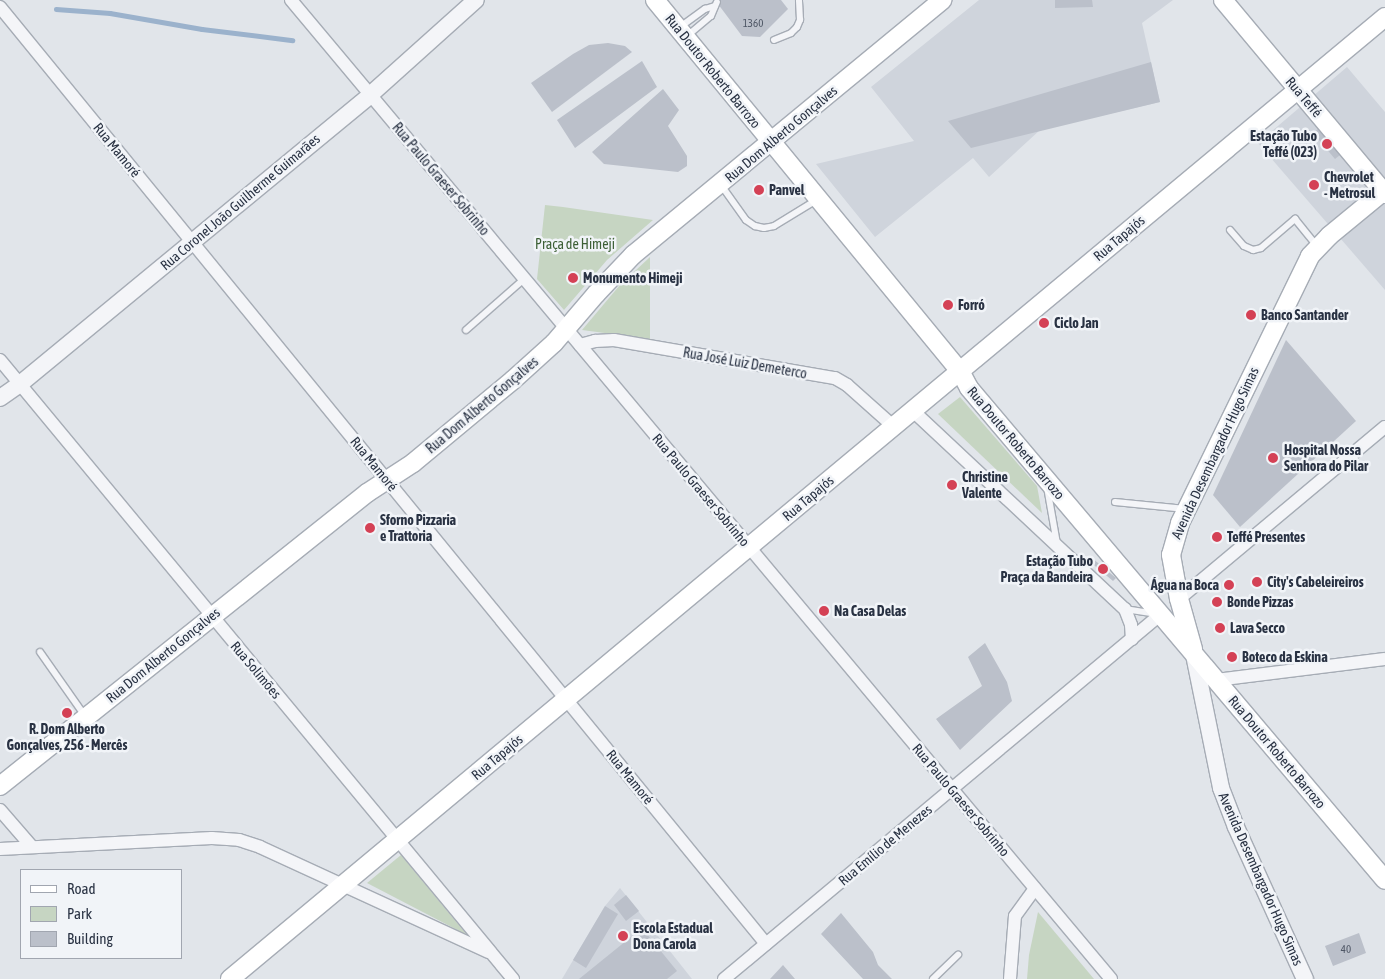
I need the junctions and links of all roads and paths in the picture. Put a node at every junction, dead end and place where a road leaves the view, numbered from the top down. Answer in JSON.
{"nodes":[{"id":1,"x":290,"y":0,"type":"edge"},
{"id":2,"x":476,"y":0,"type":"edge"},
{"id":3,"x":655,"y":0,"type":"edge"},
{"id":4,"x":799,"y":0,"type":"edge"},
{"id":5,"x":1223,"y":0,"type":"edge"},
{"id":6,"x":938,"y":1,"type":"edge"},
{"id":7,"x":0,"y":7,"type":"edge"},
{"id":8,"x":1385,"y":16,"type":"edge"},
{"id":9,"x":682,"y":33,"type":"junction"},
{"id":10,"x":774,"y":40,"type":"dead end"},
{"id":11,"x":1298,"y":89,"type":"junction"},
{"id":12,"x":370,"y":95,"type":"junction"},
{"id":13,"x":772,"y":141,"type":"junction"},
{"id":14,"x":720,"y":184,"type":"junction"},
{"id":15,"x":1384,"y":192,"type":"edge"},
{"id":16,"x":819,"y":199,"type":"junction"},
{"id":17,"x":1230,"y":230,"type":"dead end"},
{"id":18,"x":192,"y":242,"type":"junction"},
{"id":19,"x":1318,"y":246,"type":"junction"},
{"id":20,"x":524,"y":279,"type":"junction"},
{"id":21,"x":566,"y":328,"type":"junction"},
{"id":22,"x":466,"y":330,"type":"dead end"},
{"id":23,"x":580,"y":345,"type":"junction"},
{"id":24,"x":0,"y":360,"type":"edge"},
{"id":25,"x":960,"y":370,"type":"junction"},
{"id":26,"x":20,"y":384,"type":"junction"},
{"id":27,"x":0,"y":398,"type":"edge"},
{"id":28,"x":912,"y":410,"type":"junction"},
{"id":29,"x":894,"y":426,"type":"junction"},
{"id":30,"x":1385,"y":427,"type":"edge"},
{"id":31,"x":1045,"y":478,"type":"junction"},
{"id":32,"x":387,"y":480,"type":"junction"},
{"id":33,"x":1115,"y":502,"type":"dead end"},
{"id":34,"x":1186,"y":509,"type":"junction"},
{"id":35,"x":1057,"y":546,"type":"junction"},
{"id":36,"x":749,"y":547,"type":"junction"},
{"id":37,"x":1142,"y":593,"type":"junction"},
{"id":38,"x":1179,"y":599,"type":"junction"},
{"id":39,"x":1125,"y":609,"type":"junction"},
{"id":40,"x":1160,"y":615,"type":"junction"},
{"id":41,"x":212,"y":616,"type":"junction"},
{"id":42,"x":1132,"y":639,"type":"junction"},
{"id":43,"x":40,"y":652,"type":"dead end"},
{"id":44,"x":1194,"y":655,"type":"junction"},
{"id":45,"x":1385,"y":660,"type":"edge"},
{"id":46,"x":1216,"y":680,"type":"junction"},
{"id":47,"x":566,"y":699,"type":"junction"},
{"id":48,"x":1202,"y":699,"type":"junction"},
{"id":49,"x":86,"y":717,"type":"junction"},
{"id":50,"x":0,"y":786,"type":"edge"},
{"id":51,"x":952,"y":789,"type":"junction"},
{"id":52,"x":0,"y":810,"type":"edge"},
{"id":53,"x":397,"y":840,"type":"junction"},
{"id":54,"x":32,"y":847,"type":"junction"},
{"id":55,"x":0,"y":849,"type":"edge"},
{"id":56,"x":1385,"y":880,"type":"edge"},
{"id":57,"x":343,"y":885,"type":"junction"},
{"id":58,"x":1035,"y":888,"type":"junction"},
{"id":59,"x":766,"y":944,"type":"junction"},
{"id":60,"x":492,"y":953,"type":"junction"},
{"id":61,"x":958,"y":955,"type":"dead end"},
{"id":62,"x":230,"y":979,"type":"edge"},
{"id":63,"x":513,"y":979,"type":"edge"},
{"id":64,"x":724,"y":979,"type":"edge"},
{"id":65,"x":933,"y":979,"type":"edge"},
{"id":66,"x":1010,"y":979,"type":"edge"},
{"id":67,"x":1111,"y":979,"type":"edge"},
{"id":68,"x":1305,"y":979,"type":"edge"}],
"edges":[{"from":1,"to":12,"type":"street","name":"Rua Paulo Graeser Sobrinho"},
{"from":2,"to":12,"type":"street","name":"Rua Coronel João Guilherme Guimarães"},
{"from":3,"to":9,"type":"main road","name":"Rua Doutor Roberto Barrozo"},
{"from":4,"to":10,"type":"lane"},
{"from":5,"to":11,"type":"main road","name":"Rua Teffé"},
{"from":6,"to":13,"type":"main road","name":"Rua Dom Alberto Gonçalves"},
{"from":7,"to":18,"type":"street","name":"Rua Mamoré"},
{"from":8,"to":11,"type":"main road","name":"Rua Tapajós"},
{"from":9,"to":9,"type":"lane"},
{"from":9,"to":13,"type":"main road","name":"Rua Doutor Roberto Barrozo"},
{"from":11,"to":15,"type":"main road","name":"Rua Teffé"},
{"from":11,"to":25,"type":"main road","name":"Rua Tapajós"},
{"from":12,"to":18,"type":"street","name":"Rua Coronel João Guilherme Guimarães"},
{"from":12,"to":20,"type":"street","name":"Rua Paulo Graeser Sobrinho"},
{"from":13,"to":14,"type":"main road","name":"Rua Dom Alberto Gonçalves"},
{"from":13,"to":16,"type":"main road","name":"Rua Doutor Roberto Barrozo"},
{"from":14,"to":16,"type":"lane"},
{"from":14,"to":21,"type":"main road","name":"Rua Dom Alberto Gonçalves"},
{"from":15,"to":19,"type":"main road","name":"Avenida Desembargador Hugo Simas"},
{"from":16,"to":25,"type":"main road","name":"Rua Doutor Roberto Barrozo"},
{"from":17,"to":19,"type":"lane"},
{"from":18,"to":26,"type":"street","name":"Rua Coronel João Guilherme Guimarães"},
{"from":18,"to":32,"type":"street","name":"Rua Mamoré"},
{"from":19,"to":34,"type":"main road","name":"Avenida Desembargador Hugo Simas"},
{"from":20,"to":21,"type":"street","name":"Rua Paulo Graeser Sobrinho"},
{"from":20,"to":22,"type":"lane"},
{"from":21,"to":23,"type":"street","name":"Rua Paulo Graeser Sobrinho"},
{"from":21,"to":32,"type":"main road","name":"Rua Dom Alberto Gonçalves"},
{"from":23,"to":29,"type":"street","name":"Rua José Luiz Demeterco"},
{"from":23,"to":36,"type":"street","name":"Rua Paulo Graeser Sobrinho"},
{"from":24,"to":26,"type":"street","name":"Rua Solimões"},
{"from":25,"to":28,"type":"main road","name":"Rua Tapajós"},
{"from":25,"to":31,"type":"main road","name":"Rua Doutor Roberto Barrozo"},
{"from":26,"to":27,"type":"street","name":"Rua Coronel João Guilherme Guimarães"},
{"from":26,"to":41,"type":"street","name":"Rua Solimões"},
{"from":28,"to":29,"type":"main road","name":"Rua Tapajós"},
{"from":28,"to":35,"type":"street"},
{"from":29,"to":36,"type":"main road","name":"Rua Tapajós"},
{"from":30,"to":38,"type":"street"},
{"from":31,"to":35,"type":"lane"},
{"from":31,"to":37,"type":"main road","name":"Rua Doutor Roberto Barrozo"},
{"from":32,"to":41,"type":"main road","name":"Rua Dom Alberto Gonçalves"},
{"from":32,"to":47,"type":"street","name":"Rua Mamoré"},
{"from":33,"to":34,"type":"lane"},
{"from":34,"to":38,"type":"main road","name":"Avenida Desembargador Hugo Simas"},
{"from":35,"to":39,"type":"street"},
{"from":36,"to":47,"type":"main road","name":"Rua Tapajós"},
{"from":36,"to":51,"type":"street","name":"Rua Paulo Graeser Sobrinho"},
{"from":37,"to":38,"type":"main road"},
{"from":37,"to":40,"type":"main road","name":"Rua Doutor Roberto Barrozo"},
{"from":38,"to":44,"type":"main road","name":"Avenida Desembargador Hugo Simas"},
{"from":39,"to":40,"type":"lane"},
{"from":39,"to":42,"type":"street"},
{"from":40,"to":42,"type":"street","name":"Rua Emílio de Menezes"},
{"from":40,"to":44,"type":"main road","name":"Rua Doutor Roberto Barrozo"},
{"from":41,"to":49,"type":"main road","name":"Rua Dom Alberto Gonçalves"},
{"from":41,"to":53,"type":"street","name":"Rua Solimões"},
{"from":42,"to":51,"type":"street","name":"Rua Emílio de Menezes"},
{"from":43,"to":49,"type":"lane"},
{"from":44,"to":46,"type":"main road","name":"Rua Doutor Roberto Barrozo"},
{"from":44,"to":48,"type":"street","name":"Avenida Desembargador Hugo Simas"},
{"from":45,"to":46,"type":"street"},
{"from":46,"to":48,"type":"street"},
{"from":46,"to":56,"type":"main road","name":"Rua Doutor Roberto Barrozo"},
{"from":47,"to":53,"type":"main road","name":"Rua Tapajós"},
{"from":47,"to":59,"type":"street","name":"Rua Mamoré"},
{"from":48,"to":68,"type":"street","name":"Avenida Desembargador Hugo Simas"},
{"from":49,"to":50,"type":"main road","name":"Rua Dom Alberto Gonçalves"},
{"from":51,"to":58,"type":"street","name":"Rua Paulo Graeser Sobrinho"},
{"from":51,"to":59,"type":"street","name":"Rua Emílio de Menezes"},
{"from":52,"to":54,"type":"street"},
{"from":53,"to":57,"type":"main road","name":"Rua Tapajós"},
{"from":53,"to":60,"type":"street","name":"Rua Solimões"},
{"from":54,"to":55,"type":"street"},
{"from":54,"to":57,"type":"street"},
{"from":57,"to":60,"type":"street"},
{"from":57,"to":62,"type":"main road","name":"Rua Tapajós"},
{"from":58,"to":66,"type":"street"},
{"from":58,"to":67,"type":"street","name":"Rua Paulo Graeser Sobrinho"},
{"from":59,"to":64,"type":"street","name":"Rua Emílio de Menezes"},
{"from":60,"to":63,"type":"street","name":"Rua Solimões"},
{"from":61,"to":65,"type":"lane"}]}
